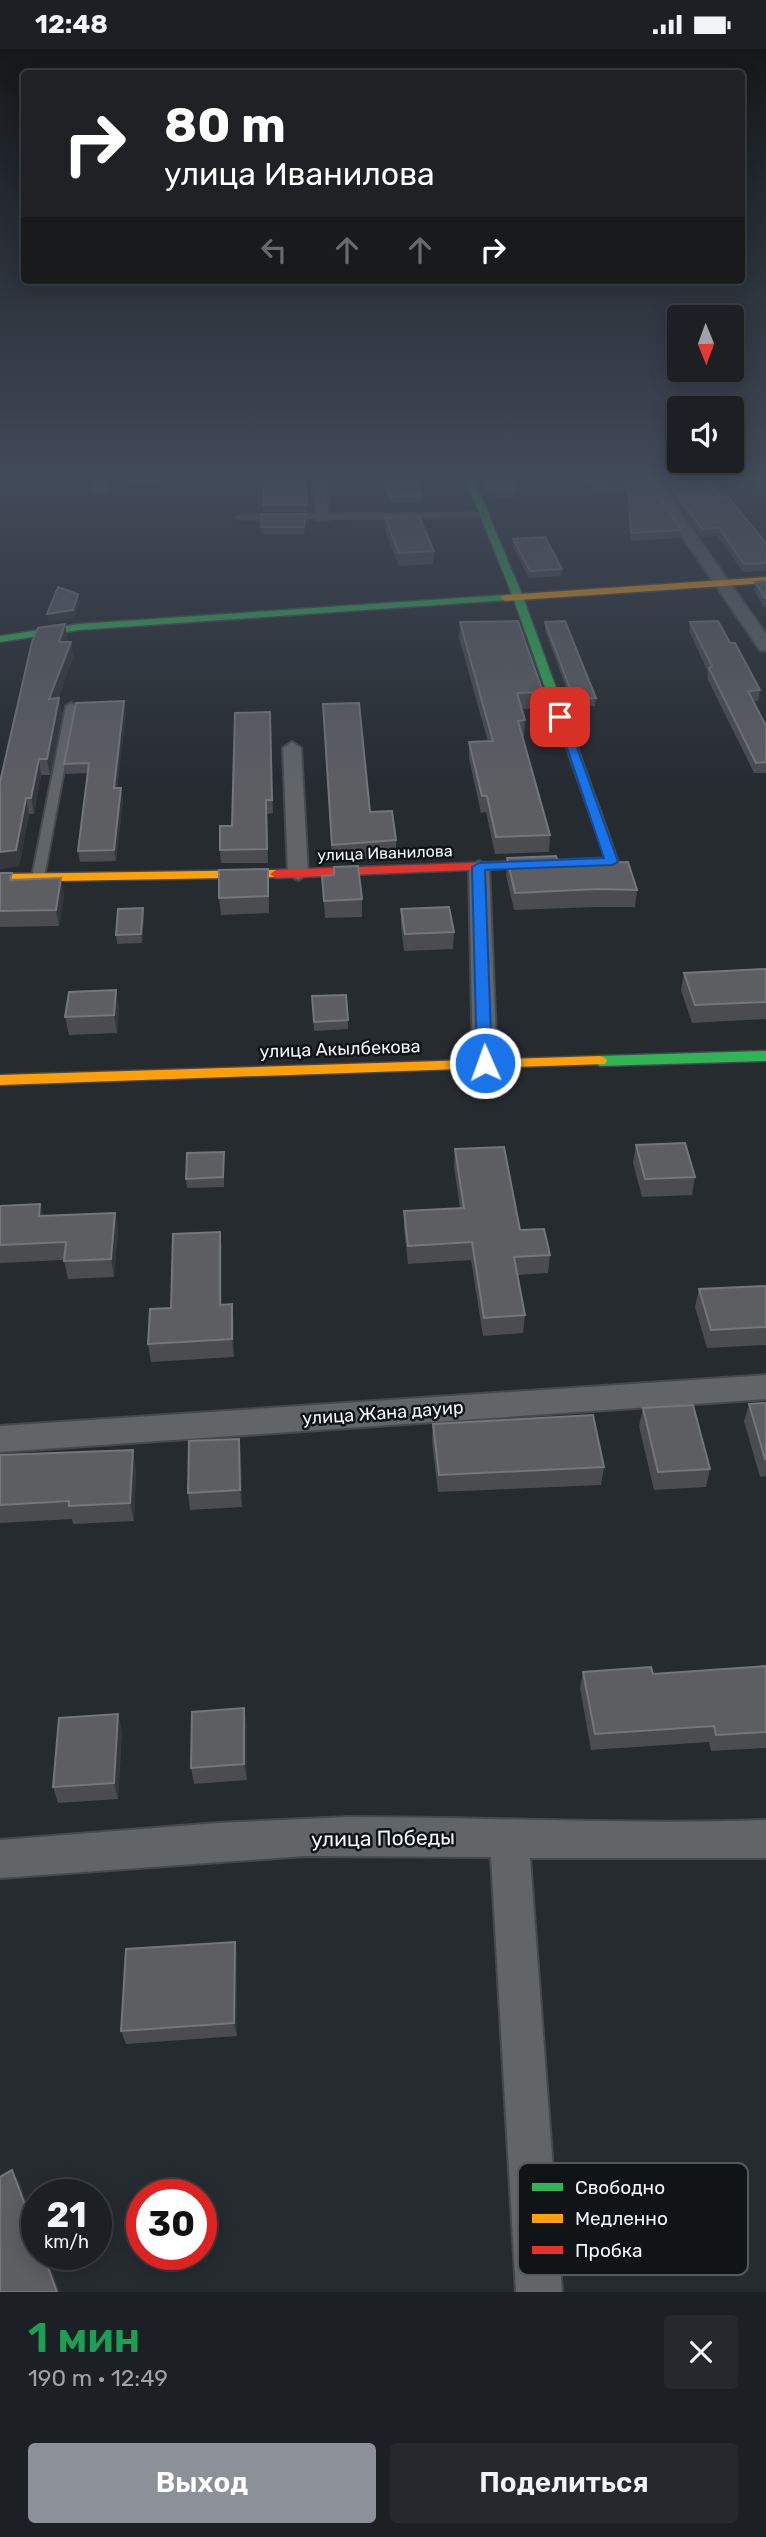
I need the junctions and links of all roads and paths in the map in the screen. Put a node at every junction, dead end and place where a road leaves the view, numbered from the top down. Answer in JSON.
{"nodes":[{"id":1,"x":511,"y":580,"type":"edge"},
{"id":2,"x":766,"y":580,"type":"edge"},
{"id":3,"x":724,"y":582,"type":"junction"},
{"id":4,"x":518,"y":597,"type":"junction"},
{"id":5,"x":0,"y":639,"type":"edge"},
{"id":6,"x":766,"y":646,"type":"edge"},
{"id":7,"x":71,"y":706,"type":"dead end"},
{"id":8,"x":292,"y":748,"type":"dead end"},
{"id":9,"x":479,"y":867,"type":"junction"},
{"id":10,"x":298,"y":874,"type":"junction"},
{"id":11,"x":38,"y":877,"type":"junction"},
{"id":12,"x":0,"y":878,"type":"edge"},
{"id":13,"x":766,"y":1056,"type":"edge"},
{"id":14,"x":485,"y":1063,"type":"junction"},
{"id":15,"x":0,"y":1080,"type":"edge"},
{"id":16,"x":766,"y":1387,"type":"edge"},
{"id":17,"x":0,"y":1439,"type":"edge"},
{"id":18,"x":509,"y":1836,"type":"junction"},
{"id":19,"x":766,"y":1839,"type":"edge"},
{"id":20,"x":0,"y":1859,"type":"edge"},
{"id":21,"x":531,"y":2163,"type":"edge"}],
"edges":[{"from":1,"to":4,"type":"street","name":"улица Иванилова"},
{"from":2,"to":3,"type":"street"},
{"from":3,"to":4,"type":"street"},
{"from":3,"to":6,"type":"street"},
{"from":4,"to":5,"type":"street"},
{"from":4,"to":9,"type":"street","name":"улица Иванилова"},
{"from":7,"to":11,"type":"lane"},
{"from":8,"to":10,"type":"street"},
{"from":9,"to":10,"type":"street","name":"улица Иванилова"},
{"from":9,"to":14,"type":"street"},
{"from":10,"to":11,"type":"street","name":"улица Иванилова"},
{"from":11,"to":12,"type":"street","name":"улица Иванилова"},
{"from":13,"to":14,"type":"street","name":"улица Акылбекова"},
{"from":14,"to":15,"type":"street","name":"улица Акылбекова"},
{"from":16,"to":17,"type":"street","name":"улица Жана дауир"},
{"from":18,"to":19,"type":"street","name":"улица Победы"},
{"from":18,"to":20,"type":"street","name":"улица Победы"},
{"from":18,"to":21,"type":"street"}]}
